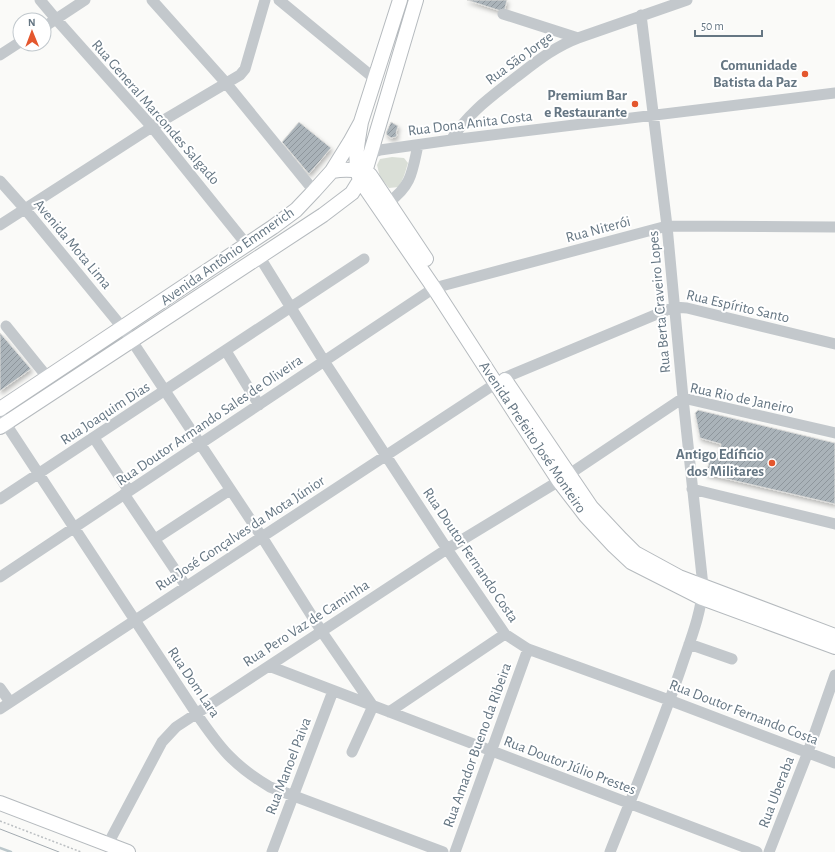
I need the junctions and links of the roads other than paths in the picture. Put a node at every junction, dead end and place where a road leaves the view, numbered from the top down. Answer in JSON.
{"nodes":[{"id":1,"x":40,"y":0,"type":"edge"},
{"id":2,"x":85,"y":0,"type":"edge"},
{"id":3,"x":152,"y":0,"type":"edge"},
{"id":4,"x":265,"y":0,"type":"edge"},
{"id":5,"x":279,"y":0,"type":"edge"},
{"id":6,"x":400,"y":0,"type":"edge"},
{"id":7,"x":416,"y":0,"type":"edge"},
{"id":8,"x":687,"y":0,"type":"edge"},
{"id":9,"x":503,"y":14,"type":"dead end"},
{"id":10,"x":641,"y":15,"type":"junction"},
{"id":11,"x":56,"y":19,"type":"junction"},
{"id":12,"x":52,"y":22,"type":"edge"},
{"id":13,"x":578,"y":38,"type":"junction"},
{"id":14,"x":12,"y":47,"type":"edge"},
{"id":15,"x":0,"y":55,"type":"edge"},
{"id":16,"x":375,"y":79,"type":"junction"},
{"id":17,"x":226,"y":83,"type":"junction"},
{"id":18,"x":835,"y":93,"type":"edge"},
{"id":19,"x":653,"y":115,"type":"junction"},
{"id":20,"x":361,"y":122,"type":"junction"},
{"id":21,"x":152,"y":127,"type":"junction"},
{"id":22,"x":451,"y":140,"type":"junction"},
{"id":23,"x":418,"y":145,"type":"junction"},
{"id":24,"x":356,"y":152,"type":"junction"},
{"id":25,"x":371,"y":153,"type":"junction"},
{"id":26,"x":332,"y":171,"type":"junction"},
{"id":27,"x":361,"y":174,"type":"junction"},
{"id":28,"x":0,"y":181,"type":"edge"},
{"id":29,"x":314,"y":191,"type":"junction"},
{"id":30,"x":375,"y":191,"type":"junction"},
{"id":31,"x":352,"y":193,"type":"junction"},
{"id":32,"x":389,"y":202,"type":"junction"},
{"id":33,"x":25,"y":209,"type":"junction"},
{"id":34,"x":0,"y":225,"type":"edge"},
{"id":35,"x":667,"y":226,"type":"junction"},
{"id":36,"x":835,"y":227,"type":"edge"},
{"id":37,"x":247,"y":245,"type":"junction"},
{"id":38,"x":259,"y":256,"type":"junction"},
{"id":39,"x":364,"y":260,"type":"dead end"},
{"id":40,"x":439,"y":287,"type":"junction"},
{"id":41,"x":292,"y":307,"type":"junction"},
{"id":42,"x":674,"y":307,"type":"junction"},
{"id":43,"x":6,"y":326,"type":"dead end"},
{"id":44,"x":123,"y":327,"type":"junction"},
{"id":45,"x":132,"y":340,"type":"junction"},
{"id":46,"x":835,"y":344,"type":"edge"},
{"id":47,"x":226,"y":351,"type":"junction"},
{"id":48,"x":324,"y":361,"type":"junction"},
{"id":49,"x":48,"y":378,"type":"junction"},
{"id":50,"x":500,"y":380,"type":"junction"},
{"id":51,"x":165,"y":391,"type":"junction"},
{"id":52,"x":683,"y":398,"type":"junction"},
{"id":53,"x":259,"y":405,"type":"junction"},
{"id":54,"x":0,"y":409,"type":"edge"},
{"id":55,"x":2,"y":422,"type":"edge"},
{"id":56,"x":835,"y":433,"type":"edge"},
{"id":57,"x":94,"y":438,"type":"junction"},
{"id":58,"x":200,"y":444,"type":"junction"},
{"id":59,"x":386,"y":455,"type":"junction"},
{"id":60,"x":38,"y":474,"type":"junction"},
{"id":61,"x":564,"y":477,"type":"junction"},
{"id":62,"x":692,"y":488,"type":"junction"},
{"id":63,"x":230,"y":490,"type":"junction"},
{"id":64,"x":127,"y":493,"type":"junction"},
{"id":65,"x":0,"y":499,"type":"edge"},
{"id":66,"x":835,"y":524,"type":"edge"},
{"id":67,"x":74,"y":528,"type":"junction"},
{"id":68,"x":262,"y":537,"type":"junction"},
{"id":69,"x":155,"y":540,"type":"junction"},
{"id":70,"x":446,"y":549,"type":"junction"},
{"id":71,"x":0,"y":577,"type":"edge"},
{"id":72,"x":186,"y":586,"type":"junction"},
{"id":73,"x":703,"y":592,"type":"junction"},
{"id":74,"x":135,"y":620,"type":"junction"},
{"id":75,"x":322,"y":632,"type":"junction"},
{"id":76,"x":505,"y":634,"type":"junction"},
{"id":77,"x":835,"y":636,"type":"edge"},
{"id":78,"x":689,"y":644,"type":"junction"},
{"id":79,"x":835,"y":647,"type":"edge"},
{"id":80,"x":528,"y":649,"type":"junction"},
{"id":81,"x":732,"y":660,"type":"dead end"},
{"id":82,"x":269,"y":666,"type":"junction"},
{"id":83,"x":835,"y":675,"type":"edge"},
{"id":84,"x":353,"y":677,"type":"junction"},
{"id":85,"x":0,"y":688,"type":"edge"},
{"id":86,"x":336,"y":692,"type":"junction"},
{"id":87,"x":670,"y":700,"type":"junction"},
{"id":88,"x":10,"y":702,"type":"junction"},
{"id":89,"x":372,"y":706,"type":"junction"},
{"id":90,"x":0,"y":709,"type":"edge"},
{"id":91,"x":389,"y":712,"type":"junction"},
{"id":92,"x":196,"y":713,"type":"junction"},
{"id":93,"x":491,"y":751,"type":"junction"},
{"id":94,"x":352,"y":752,"type":"dead end"},
{"id":95,"x":808,"y":752,"type":"junction"},
{"id":96,"x":835,"y":762,"type":"edge"},
{"id":97,"x":293,"y":796,"type":"junction"},
{"id":98,"x":0,"y":803,"type":"edge"},
{"id":99,"x":629,"y":804,"type":"junction"},
{"id":100,"x":108,"y":844,"type":"junction"},
{"id":101,"x":128,"y":852,"type":"edge"},
{"id":102,"x":272,"y":852,"type":"edge"},
{"id":103,"x":443,"y":852,"type":"edge"},
{"id":104,"x":455,"y":852,"type":"edge"},
{"id":105,"x":610,"y":852,"type":"edge"},
{"id":106,"x":757,"y":852,"type":"edge"},
{"id":107,"x":769,"y":852,"type":"edge"}],
"edges":[{"from":1,"to":11,"type":"street","name":"Rua General Marcondes Salgado"},
{"from":2,"to":11,"type":"street"},
{"from":3,"to":17,"type":"street"},
{"from":4,"to":17,"type":"street"},
{"from":5,"to":16,"type":"street"},
{"from":6,"to":16,"type":"main road","name":"Avenida Antônio Emmerich"},
{"from":7,"to":25,"type":"main road"},
{"from":8,"to":10,"type":"street","name":"Rua São Jorge"},
{"from":9,"to":13,"type":"street"},
{"from":10,"to":13,"type":"street","name":"Rua São Jorge"},
{"from":10,"to":19,"type":"street","name":"Rua Berta Craveiro Lopes"},
{"from":11,"to":12,"type":"street"},
{"from":11,"to":21,"type":"street","name":"Rua General Marcondes Salgado"},
{"from":13,"to":22,"type":"street","name":"Rua São Jorge"},
{"from":14,"to":15,"type":"street"},
{"from":16,"to":20,"type":"main road","name":"Avenida Antônio Emmerich"},
{"from":17,"to":21,"type":"street"},
{"from":17,"to":29,"type":"street"},
{"from":18,"to":19,"type":"street","name":"Rua Dona Anita Costa"},
{"from":19,"to":22,"type":"street","name":"Rua Dona Anita Costa"},
{"from":19,"to":35,"type":"street","name":"Rua Berta Craveiro Lopes"},
{"from":20,"to":24,"type":"main road"},
{"from":20,"to":26,"type":"main road","name":"Avenida Antônio Emmerich"},
{"from":21,"to":33,"type":"street"},
{"from":21,"to":37,"type":"street","name":"Rua General Marcondes Salgado"},
{"from":22,"to":23,"type":"street","name":"Rua Dona Anita Costa"},
{"from":23,"to":25,"type":"street","name":"Rua Dona Anita Costa"},
{"from":23,"to":32,"type":"street"},
{"from":24,"to":25,"type":"main road"},
{"from":24,"to":27,"type":"main road"},
{"from":25,"to":27,"type":"main road","name":"Avenida Antônio Emmerich"},
{"from":26,"to":27,"type":"main road"},
{"from":26,"to":29,"type":"main road","name":"Avenida Antônio Emmerich"},
{"from":27,"to":30,"type":"main road","name":"Avenida Prefeito José Monteiro"},
{"from":27,"to":31,"type":"main road","name":"Avenida Antônio Emmerich"},
{"from":28,"to":33,"type":"street","name":"Avenida Mota Lima"},
{"from":29,"to":37,"type":"main road","name":"Avenida Antônio Emmerich"},
{"from":30,"to":31,"type":"main road"},
{"from":30,"to":32,"type":"main road","name":"Avenida Prefeito José Monteiro"},
{"from":30,"to":40,"type":"main road","name":"Avenida Prefeito José Monteiro"},
{"from":31,"to":38,"type":"main road","name":"Avenida Antônio Emmerich"},
{"from":32,"to":40,"type":"main road","name":"Avenida Prefeito José Monteiro"},
{"from":33,"to":34,"type":"street"},
{"from":33,"to":44,"type":"street","name":"Avenida Mota Lima"},
{"from":35,"to":36,"type":"street","name":"Rua Niterói"},
{"from":35,"to":40,"type":"street","name":"Rua Niterói"},
{"from":35,"to":42,"type":"street","name":"Rua Berta Craveiro Lopes"},
{"from":37,"to":44,"type":"main road","name":"Avenida Antônio Emmerich"},
{"from":38,"to":41,"type":"street","name":"Rua Doutor Fernando Costa"},
{"from":38,"to":45,"type":"main road","name":"Avenida Antônio Emmerich"},
{"from":39,"to":41,"type":"street","name":"Rua Joaquim Dias"},
{"from":40,"to":48,"type":"street","name":"Rua Doutor Armando Sales de Oliveira"},
{"from":40,"to":50,"type":"main road","name":"Avenida Prefeito José Monteiro"},
{"from":41,"to":47,"type":"street","name":"Rua Joaquim Dias"},
{"from":41,"to":48,"type":"street","name":"Rua Doutor Fernando Costa"},
{"from":42,"to":46,"type":"street","name":"Rua Espírito Santo"},
{"from":42,"to":50,"type":"street","name":"Rua Espírito Santo"},
{"from":42,"to":52,"type":"street","name":"Rua Berta Craveiro Lopes"},
{"from":43,"to":49,"type":"street"},
{"from":44,"to":45,"type":"street"},
{"from":44,"to":49,"type":"main road","name":"Avenida Antônio Emmerich"},
{"from":45,"to":51,"type":"street"},
{"from":45,"to":55,"type":"main road","name":"Avenida Antônio Emmerich"},
{"from":47,"to":51,"type":"street","name":"Rua Joaquim Dias"},
{"from":47,"to":53,"type":"street"},
{"from":48,"to":53,"type":"street","name":"Rua Doutor Armando Sales de Oliveira"},
{"from":48,"to":59,"type":"street","name":"Rua Doutor Fernando Costa"},
{"from":49,"to":54,"type":"main road","name":"Avenida Antônio Emmerich"},
{"from":50,"to":59,"type":"street","name":"Rua José Gonçalves da Mota Júnior"},
{"from":50,"to":61,"type":"main road","name":"Avenida Prefeito José Monteiro"},
{"from":51,"to":57,"type":"street","name":"Rua Joaquim Dias"},
{"from":51,"to":58,"type":"street"},
{"from":52,"to":56,"type":"street","name":"Rua Rio de Janeiro"},
{"from":52,"to":61,"type":"street","name":"Rua Rio de Janeiro"},
{"from":52,"to":62,"type":"street","name":"Rua Berta Craveiro Lopes"},
{"from":53,"to":58,"type":"street","name":"Rua Doutor Armando Sales de Oliveira"},
{"from":55,"to":60,"type":"street","name":"Rua Dom Lara"},
{"from":57,"to":60,"type":"street","name":"Rua Joaquim Dias"},
{"from":57,"to":64,"type":"street"},
{"from":58,"to":63,"type":"street"},
{"from":58,"to":64,"type":"street","name":"Rua Doutor Armando Sales de Oliveira"},
{"from":59,"to":68,"type":"street","name":"Rua José Gonçalves da Mota Júnior"},
{"from":59,"to":70,"type":"street","name":"Rua Doutor Fernando Costa"},
{"from":60,"to":65,"type":"street","name":"Rua Joaquim Dias"},
{"from":60,"to":67,"type":"street","name":"Rua Dom Lara"},
{"from":61,"to":70,"type":"street","name":"Rua Pero Vaz de Caminha"},
{"from":61,"to":73,"type":"main road","name":"Avenida Prefeito José Monteiro"},
{"from":62,"to":66,"type":"street"},
{"from":62,"to":73,"type":"street","name":"Rua Berta Craveiro Lopes"},
{"from":63,"to":68,"type":"street"},
{"from":63,"to":69,"type":"street"},
{"from":64,"to":67,"type":"street","name":"Rua Doutor Armando Sales de Oliveira"},
{"from":64,"to":69,"type":"street"},
{"from":67,"to":71,"type":"street","name":"Rua Doutor Armando Sales de Oliveira"},
{"from":67,"to":74,"type":"street","name":"Rua Dom Lara"},
{"from":68,"to":72,"type":"street","name":"Rua José Gonçalves da Mota Júnior"},
{"from":68,"to":75,"type":"street"},
{"from":69,"to":72,"type":"street"},
{"from":70,"to":75,"type":"street","name":"Rua Pero Vaz de Caminha"},
{"from":70,"to":76,"type":"street","name":"Rua Doutor Fernando Costa"},
{"from":72,"to":74,"type":"street","name":"Rua José Gonçalves da Mota Júnior"},
{"from":73,"to":77,"type":"main road","name":"Avenida Prefeito José Monteiro"},
{"from":73,"to":78,"type":"street","name":"Rua Berta Craveiro Lopes"},
{"from":73,"to":79,"type":"main road","name":"Avenida Prefeito José Monteiro"},
{"from":74,"to":88,"type":"street","name":"Rua José Gonçalves da Mota Júnior"},
{"from":74,"to":92,"type":"street","name":"Rua Dom Lara"},
{"from":75,"to":82,"type":"street","name":"Rua Pero Vaz de Caminha"},
{"from":75,"to":84,"type":"street"},
{"from":76,"to":80,"type":"street","name":"Rua Doutor Fernando Costa"},
{"from":76,"to":91,"type":"street"},
{"from":78,"to":81,"type":"street"},
{"from":78,"to":87,"type":"street","name":"Rua Berta Craveiro Lopes"},
{"from":80,"to":87,"type":"street","name":"Rua Doutor Fernando Costa"},
{"from":80,"to":93,"type":"street","name":"Rua Amador Bueno da Ribeira"},
{"from":82,"to":86,"type":"street","name":"Rua Doutor Júlio Prestes"},
{"from":82,"to":92,"type":"street","name":"Rua Pero Vaz de Caminha"},
{"from":83,"to":95,"type":"street","name":"Rua Uberaba"},
{"from":84,"to":86,"type":"street"},
{"from":84,"to":89,"type":"street"},
{"from":85,"to":88,"type":"street"},
{"from":86,"to":89,"type":"street","name":"Rua Doutor Júlio Prestes"},
{"from":86,"to":97,"type":"street","name":"Rua Manoel Paiva"},
{"from":87,"to":95,"type":"street","name":"Rua Doutor Fernando Costa"},
{"from":87,"to":99,"type":"street","name":"Rua Berta Craveiro Lopes"},
{"from":88,"to":90,"type":"street","name":"Rua José Gonçalves da Mota Júnior"},
{"from":89,"to":91,"type":"street","name":"Rua Doutor Júlio Prestes"},
{"from":89,"to":94,"type":"street"},
{"from":91,"to":93,"type":"street","name":"Rua Doutor Júlio Prestes"},
{"from":92,"to":97,"type":"street","name":"Rua Dom Lara"},
{"from":92,"to":100,"type":"street","name":"Rua Pero Vaz de Caminha"},
{"from":93,"to":99,"type":"street","name":"Rua Doutor Júlio Prestes"},
{"from":93,"to":104,"type":"street","name":"Rua Amador Bueno da Ribeira"},
{"from":95,"to":96,"type":"street","name":"Rua Doutor Fernando Costa"},
{"from":95,"to":107,"type":"street","name":"Rua Uberaba"},
{"from":97,"to":102,"type":"street","name":"Rua Manoel Paiva"},
{"from":97,"to":103,"type":"street","name":"Rua Dom Lara"},
{"from":98,"to":100,"type":"main road"},
{"from":99,"to":105,"type":"street","name":"Rua Berta Craveiro Lopes"},
{"from":99,"to":106,"type":"street","name":"Rua Doutor Júlio Prestes"},
{"from":100,"to":101,"type":"main road"}]}
